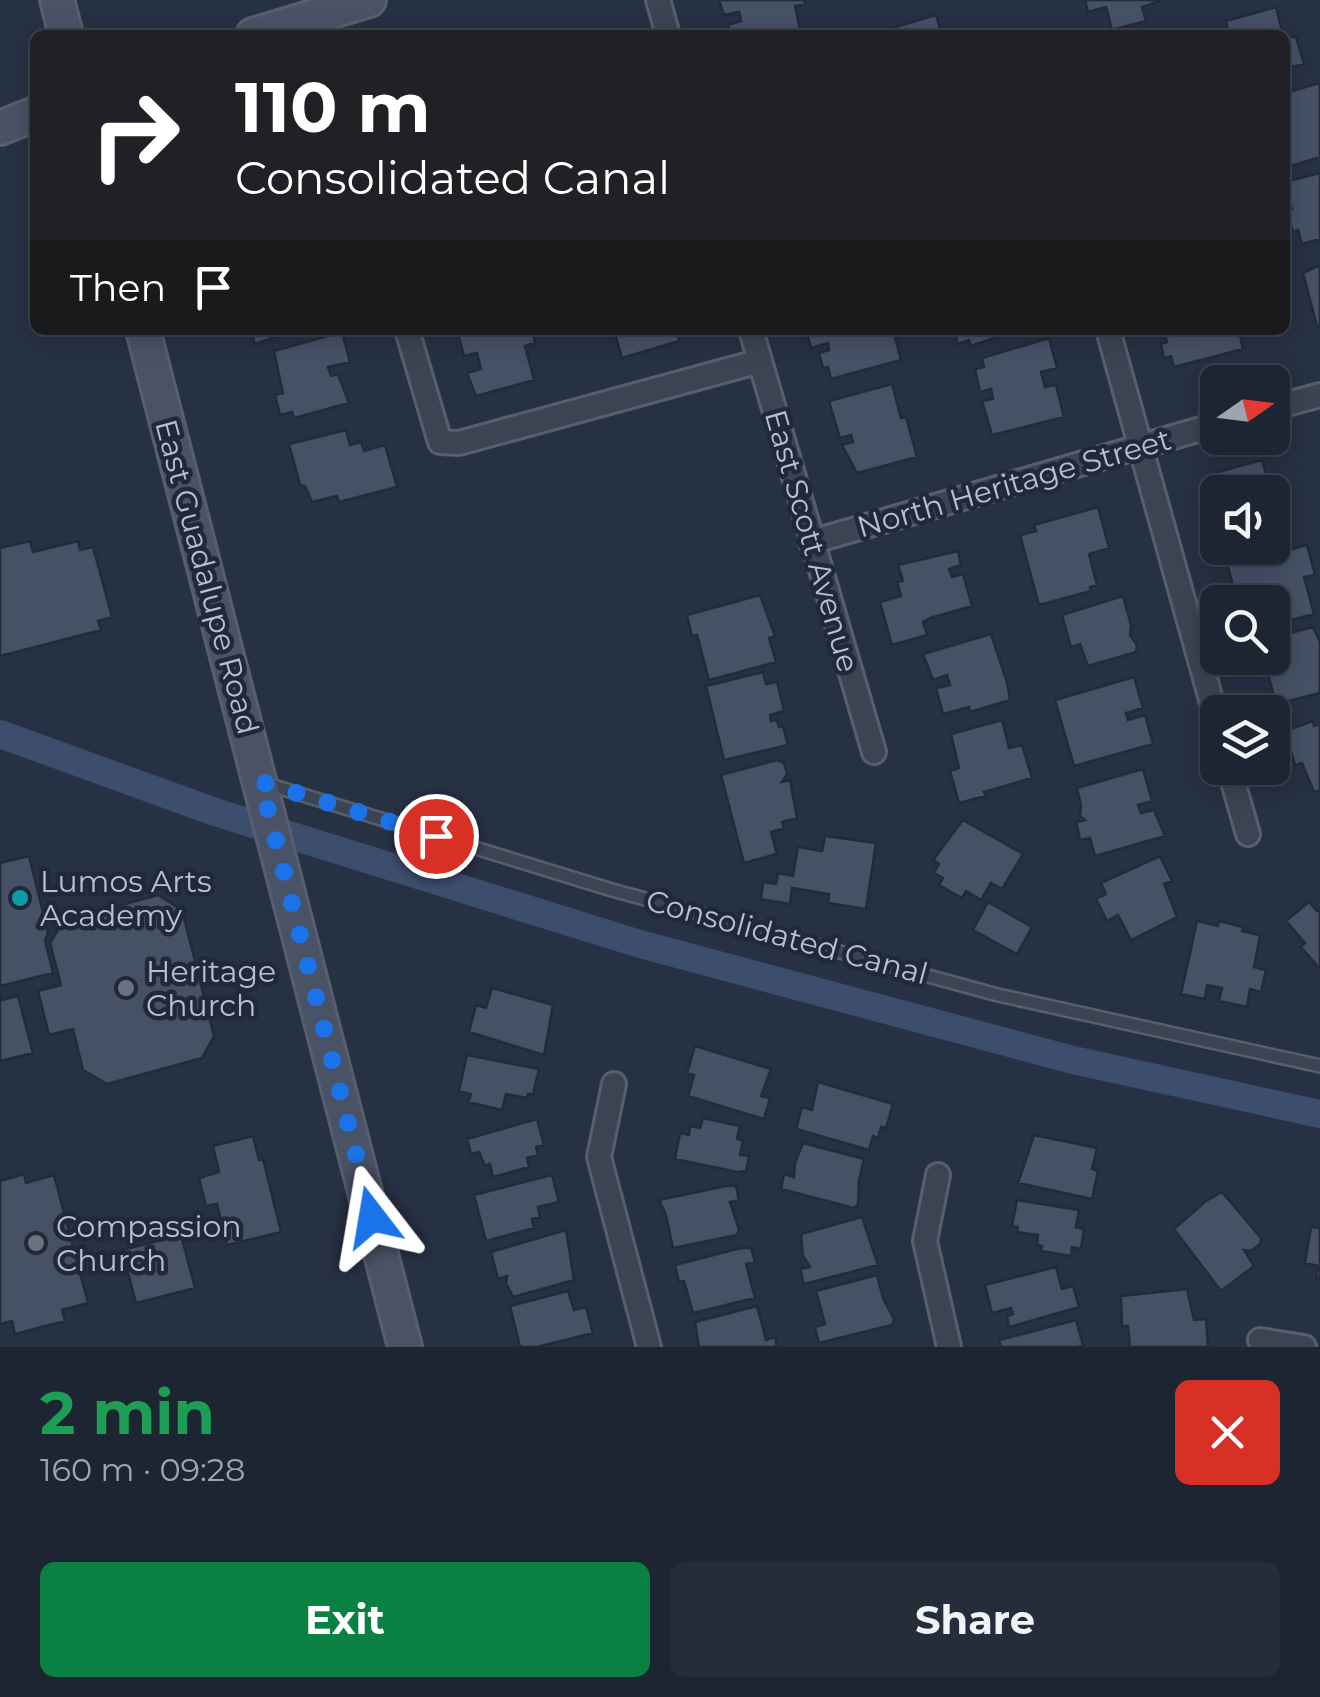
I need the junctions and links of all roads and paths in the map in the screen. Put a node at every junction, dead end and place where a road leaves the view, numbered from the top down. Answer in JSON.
{"nodes":[{"id":1,"x":57,"y":0,"type":"edge"},
{"id":2,"x":369,"y":0,"type":"edge"},
{"id":3,"x":658,"y":0,"type":"edge"},
{"id":4,"x":65,"y":30,"type":"edge"},
{"id":5,"x":270,"y":30,"type":"edge"},
{"id":6,"x":667,"y":30,"type":"edge"},
{"id":7,"x":30,"y":116,"type":"edge"},
{"id":8,"x":0,"y":128,"type":"edge"},
{"id":9,"x":144,"y":335,"type":"edge"},
{"id":10,"x":408,"y":335,"type":"edge"},
{"id":11,"x":752,"y":335,"type":"edge"},
{"id":12,"x":1109,"y":335,"type":"edge"},
{"id":13,"x":760,"y":362,"type":"junction"},
{"id":14,"x":1320,"y":394,"type":"edge"},
{"id":15,"x":1290,"y":403,"type":"edge"},
{"id":16,"x":1200,"y":429,"type":"edge"},
{"id":17,"x":1140,"y":447,"type":"junction"},
{"id":18,"x":811,"y":542,"type":"junction"},
{"id":19,"x":1210,"y":695,"type":"edge"},
{"id":20,"x":874,"y":752,"type":"dead end"},
{"id":21,"x":1235,"y":785,"type":"edge"},
{"id":22,"x":262,"y":787,"type":"junction"},
{"id":23,"x":1248,"y":834,"type":"dead end"},
{"id":24,"x":1320,"y":1066,"type":"edge"},
{"id":25,"x":614,"y":1084,"type":"dead end"},
{"id":26,"x":938,"y":1175,"type":"dead end"},
{"id":27,"x":1260,"y":1340,"type":"dead end"},
{"id":28,"x":944,"y":1346,"type":"edge"},
{"id":29,"x":405,"y":1347,"type":"edge"},
{"id":30,"x":649,"y":1347,"type":"edge"},
{"id":31,"x":1304,"y":1347,"type":"edge"}],
"edges":[{"from":1,"to":4,"type":"main road"},
{"from":2,"to":5,"type":"main road"},
{"from":3,"to":6,"type":"street"},
{"from":7,"to":8,"type":"main road"},
{"from":9,"to":22,"type":"main road","name":"East Guadalupe Road"},
{"from":10,"to":13,"type":"street"},
{"from":11,"to":13,"type":"street","name":"East Scott Avenue"},
{"from":12,"to":17,"type":"street"},
{"from":13,"to":18,"type":"street","name":"East Scott Avenue"},
{"from":14,"to":15,"type":"street"},
{"from":16,"to":17,"type":"street","name":"North Heritage Street"},
{"from":17,"to":18,"type":"street","name":"North Heritage Street"},
{"from":17,"to":19,"type":"street"},
{"from":18,"to":20,"type":"street","name":"East Scott Avenue"},
{"from":21,"to":23,"type":"street"},
{"from":22,"to":24,"type":"lane","name":"Consolidated Canal"},
{"from":22,"to":29,"type":"main road","name":"East Guadalupe Road"},
{"from":25,"to":30,"type":"street"},
{"from":26,"to":28,"type":"street"},
{"from":27,"to":31,"type":"street"}]}
